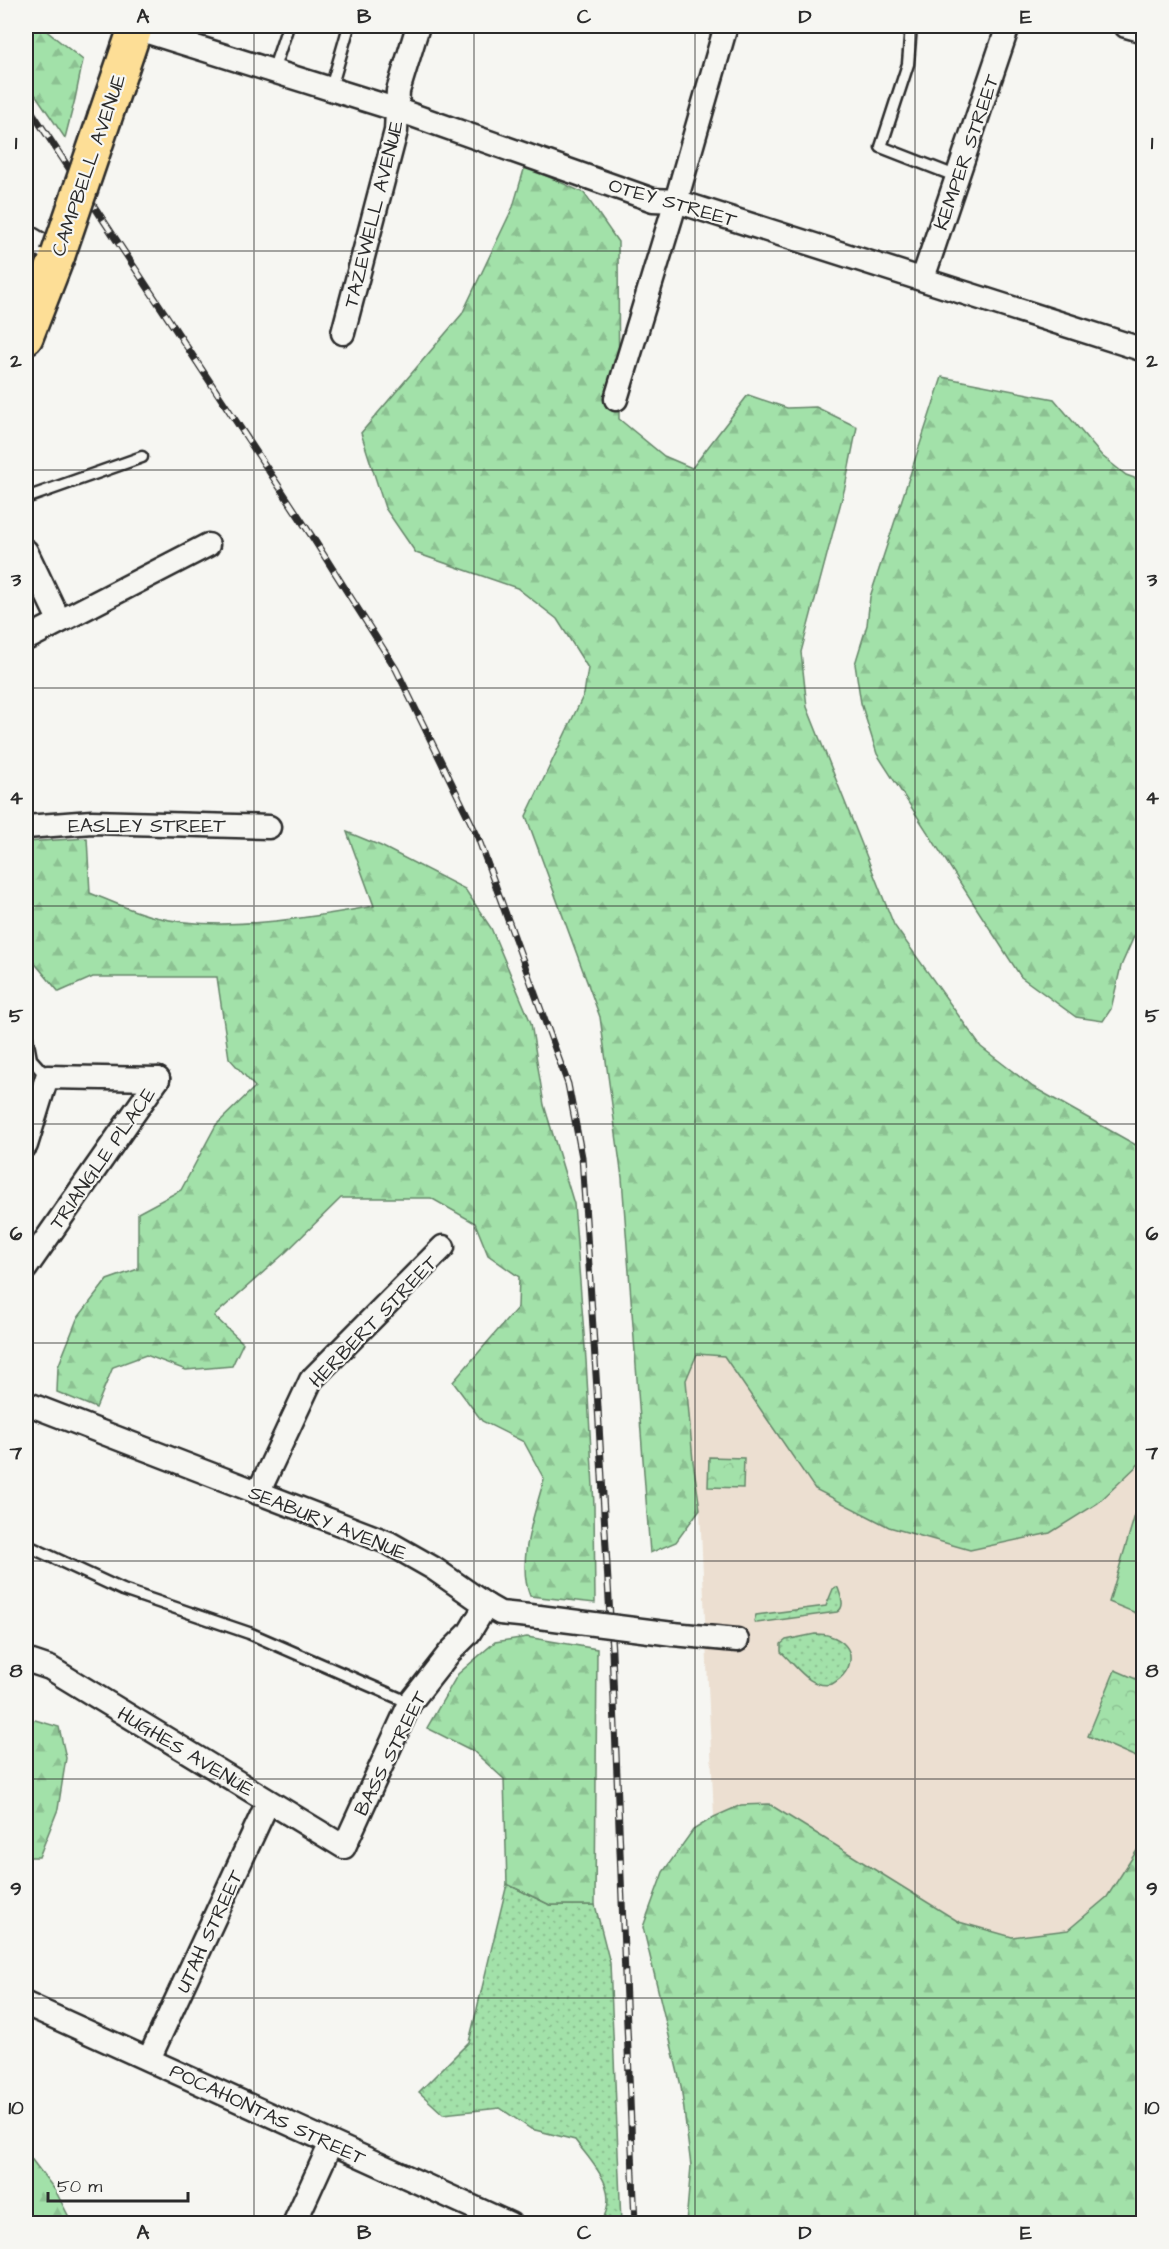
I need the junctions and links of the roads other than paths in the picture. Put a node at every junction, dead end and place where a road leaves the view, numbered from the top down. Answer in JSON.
{"nodes":[{"id":1,"x":288,"y":26,"type":"edge"},
{"id":2,"x":350,"y":26,"type":"edge"},
{"id":3,"x":418,"y":26,"type":"edge"},
{"id":4,"x":726,"y":26,"type":"edge"},
{"id":5,"x":910,"y":26,"type":"edge"},
{"id":6,"x":1008,"y":26,"type":"edge"},
{"id":7,"x":1126,"y":26,"type":"edge"},
{"id":8,"x":135,"y":27,"type":"edge"},
{"id":9,"x":1143,"y":31,"type":"edge"},
{"id":10,"x":273,"y":71,"type":"junction"},
{"id":11,"x":331,"y":88,"type":"junction"},
{"id":12,"x":398,"y":110,"type":"junction"},
{"id":13,"x":958,"y":177,"type":"junction"},
{"id":14,"x":676,"y":201,"type":"junction"},
{"id":15,"x":26,"y":236,"type":"edge"},
{"id":16,"x":58,"y":255,"type":"junction"},
{"id":17,"x":923,"y":279,"type":"junction"},
{"id":18,"x":343,"y":333,"type":"dead end"},
{"id":19,"x":26,"y":337,"type":"edge"},
{"id":20,"x":1143,"y":350,"type":"edge"},
{"id":21,"x":616,"y":399,"type":"dead end"},
{"id":22,"x":142,"y":457,"type":"dead end"},
{"id":23,"x":26,"y":498,"type":"edge"},
{"id":24,"x":208,"y":545,"type":"dead end"},
{"id":25,"x":26,"y":550,"type":"edge"},
{"id":26,"x":59,"y":620,"type":"junction"},
{"id":27,"x":26,"y":639,"type":"edge"},
{"id":28,"x":26,"y":827,"type":"edge"},
{"id":29,"x":269,"y":827,"type":"dead end"},
{"id":30,"x":26,"y":1033,"type":"edge"},
{"id":31,"x":47,"y":1077,"type":"junction"},
{"id":32,"x":26,"y":1144,"type":"edge"},
{"id":33,"x":443,"y":1247,"type":"dead end"},
{"id":34,"x":26,"y":1268,"type":"edge"},
{"id":35,"x":26,"y":1403,"type":"edge"},
{"id":36,"x":258,"y":1493,"type":"junction"},
{"id":37,"x":26,"y":1545,"type":"edge"},
{"id":38,"x":486,"y":1605,"type":"junction"},
{"id":39,"x":737,"y":1640,"type":"dead end"},
{"id":40,"x":26,"y":1660,"type":"edge"},
{"id":41,"x":410,"y":1703,"type":"junction"},
{"id":42,"x":268,"y":1802,"type":"junction"},
{"id":43,"x":344,"y":1847,"type":"joint"},
{"id":44,"x":26,"y":2004,"type":"edge"},
{"id":45,"x":149,"y":2060,"type":"junction"},
{"id":46,"x":331,"y":2143,"type":"junction"},
{"id":47,"x":294,"y":2223,"type":"edge"},
{"id":48,"x":510,"y":2223,"type":"edge"}],
"edges":[{"from":1,"to":10,"type":"lane"},
{"from":2,"to":11,"type":"lane"},
{"from":3,"to":12,"type":"street","name":"TAZEWELL AVENUE"},
{"from":4,"to":14,"type":"street"},
{"from":5,"to":13,"type":"lane"},
{"from":6,"to":13,"type":"street","name":"KEMPER STREET"},
{"from":7,"to":9,"type":"street"},
{"from":8,"to":10,"type":"street","name":"OTEY STREET"},
{"from":8,"to":16,"type":"main road","name":"CAMPBELL AVENUE","bridge":true},
{"from":10,"to":11,"type":"street","name":"OTEY STREET"},
{"from":11,"to":12,"type":"street","name":"OTEY STREET"},
{"from":12,"to":14,"type":"street","name":"OTEY STREET"},
{"from":12,"to":18,"type":"street","name":"TAZEWELL AVENUE"},
{"from":13,"to":17,"type":"street","name":"KEMPER STREET"},
{"from":14,"to":17,"type":"street","name":"OTEY STREET"},
{"from":14,"to":21,"type":"street"},
{"from":15,"to":16,"type":"street"},
{"from":16,"to":19,"type":"main road","name":"CAMPBELL AVENUE"},
{"from":17,"to":20,"type":"street","name":"OTEY STREET"},
{"from":22,"to":23,"type":"lane"},
{"from":24,"to":26,"type":"street"},
{"from":25,"to":26,"type":"street"},
{"from":26,"to":27,"type":"street"},
{"from":28,"to":29,"type":"street","name":"EASLEY STREET"},
{"from":30,"to":31,"type":"lane"},
{"from":31,"to":32,"type":"street"},
{"from":31,"to":34,"type":"street","name":"TRIANGLE PLACE"},
{"from":33,"to":36,"type":"street","name":"HERBERT STREET"},
{"from":35,"to":36,"type":"street","name":"SEABURY AVENUE"},
{"from":36,"to":38,"type":"street","name":"SEABURY AVENUE"},
{"from":37,"to":41,"type":"lane"},
{"from":38,"to":39,"type":"street","name":"SEABURY AVENUE","bridge":true},
{"from":38,"to":41,"type":"street","name":"BASS STREET"},
{"from":40,"to":42,"type":"street","name":"HUGHES AVENUE"},
{"from":41,"to":43,"type":"street","name":"BASS STREET"},
{"from":42,"to":43,"type":"street","name":"HUGHES AVENUE"},
{"from":42,"to":45,"type":"street","name":"UTAH STREET"},
{"from":44,"to":45,"type":"street","name":"POCAHONTAS STREET"},
{"from":45,"to":46,"type":"street","name":"POCAHONTAS STREET"},
{"from":46,"to":47,"type":"street"},
{"from":46,"to":48,"type":"street","name":"POCAHONTAS STREET"}]}
